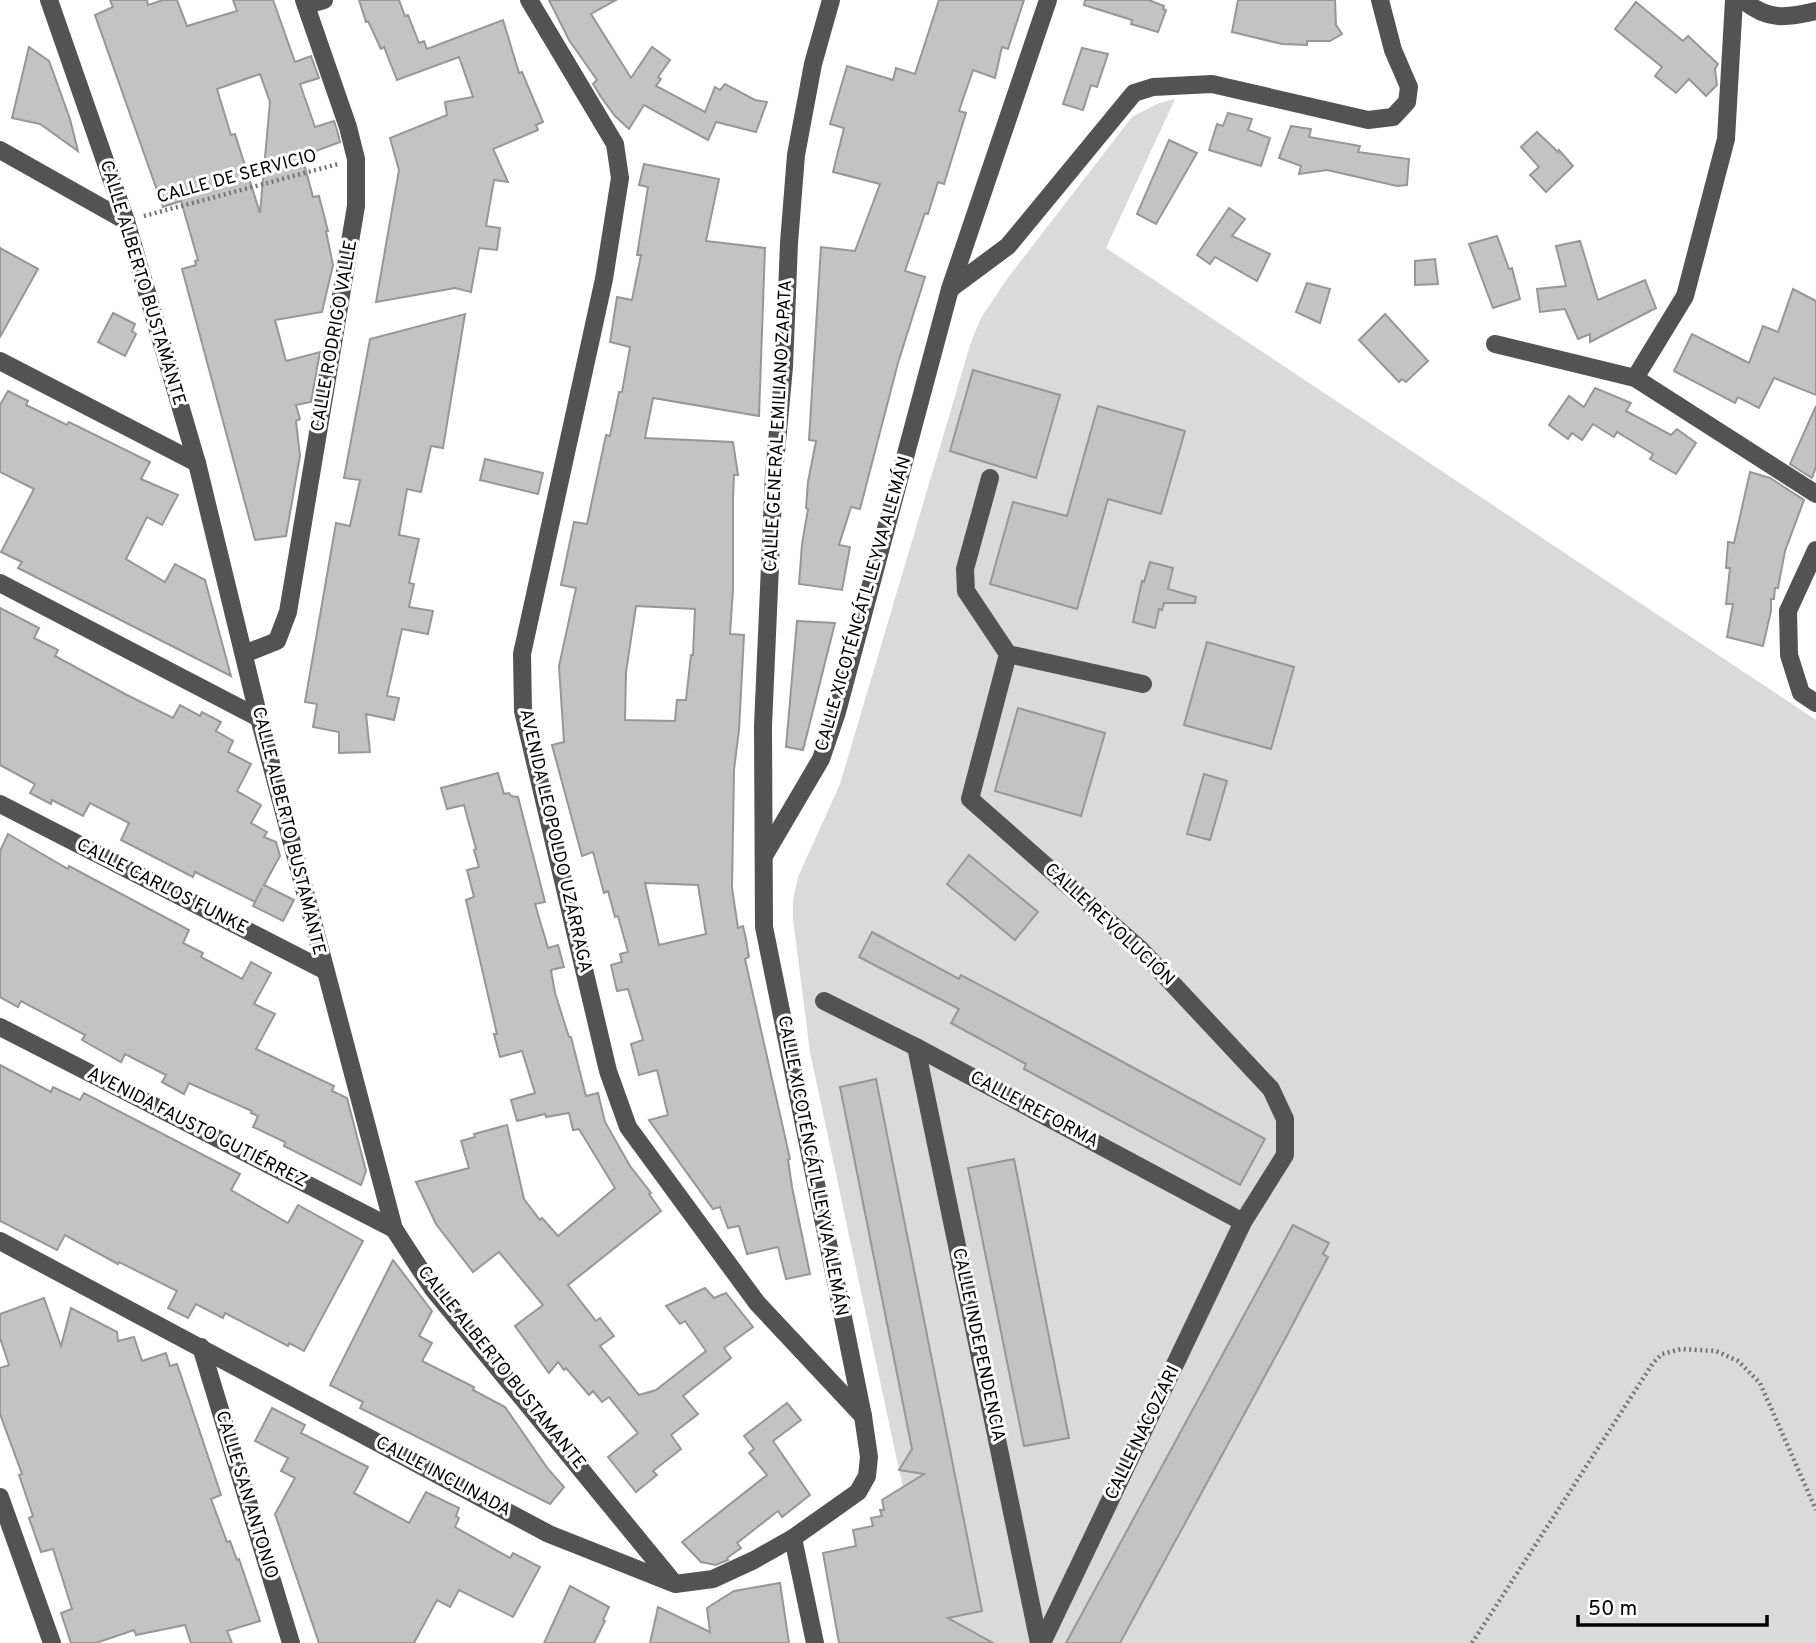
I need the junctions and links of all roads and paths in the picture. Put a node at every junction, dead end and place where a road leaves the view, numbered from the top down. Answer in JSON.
{"nodes":[{"id":1,"x":49,"y":0,"type":"edge"},
{"id":2,"x":529,"y":0,"type":"edge"},
{"id":3,"x":831,"y":0,"type":"edge"},
{"id":4,"x":1048,"y":0,"type":"edge"},
{"id":5,"x":1380,"y":0,"type":"edge"},
{"id":6,"x":1734,"y":0,"type":"edge"},
{"id":7,"x":1743,"y":0,"type":"edge"},
{"id":8,"x":311,"y":2,"type":"edge"},
{"id":9,"x":1816,"y":12,"type":"edge"},
{"id":10,"x":0,"y":150,"type":"edge"},
{"id":11,"x":356,"y":159,"type":"junction"},
{"id":12,"x":126,"y":221,"type":"junction"},
{"id":13,"x":950,"y":289,"type":"junction"},
{"id":14,"x":1495,"y":344,"type":"dead end"},
{"id":15,"x":0,"y":361,"type":"edge"},
{"id":16,"x":1635,"y":378,"type":"junction"},
{"id":17,"x":197,"y":463,"type":"junction"},
{"id":18,"x":990,"y":478,"type":"dead end"},
{"id":19,"x":1816,"y":494,"type":"edge"},
{"id":20,"x":1816,"y":550,"type":"edge"},
{"id":21,"x":0,"y":583,"type":"edge"},
{"id":22,"x":244,"y":654,"type":"junction"},
{"id":23,"x":1008,"y":654,"type":"junction"},
{"id":24,"x":1143,"y":684,"type":"dead end"},
{"id":25,"x":1816,"y":703,"type":"edge"},
{"id":26,"x":258,"y":718,"type":"junction"},
{"id":27,"x":0,"y":804,"type":"edge"},
{"id":28,"x":764,"y":856,"type":"junction"},
{"id":29,"x":324,"y":970,"type":"junction"},
{"id":30,"x":824,"y":1001,"type":"dead end"},
{"id":31,"x":0,"y":1027,"type":"edge"},
{"id":32,"x":916,"y":1047,"type":"junction"},
{"id":33,"x":1243,"y":1222,"type":"junction"},
{"id":34,"x":394,"y":1229,"type":"junction"},
{"id":35,"x":0,"y":1241,"type":"edge"},
{"id":36,"x":201,"y":1347,"type":"junction"},
{"id":37,"x":863,"y":1416,"type":"junction"},
{"id":38,"x":869,"y":1457,"type":"joint"},
{"id":39,"x":0,"y":1497,"type":"edge"},
{"id":40,"x":1816,"y":1510,"type":"edge"},
{"id":41,"x":793,"y":1538,"type":"junction"},
{"id":42,"x":675,"y":1584,"type":"junction"},
{"id":43,"x":52,"y":1643,"type":"edge"},
{"id":44,"x":291,"y":1643,"type":"edge"},
{"id":45,"x":815,"y":1643,"type":"edge"},
{"id":46,"x":1041,"y":1643,"type":"edge"},
{"id":47,"x":1472,"y":1643,"type":"edge"}],
"edges":[{"from":1,"to":12,"type":"street","name":"CALLE ALBERTO BUSTAMANTE"},
{"from":2,"to":37,"type":"street","name":"AVENIDA LEOPOLDO UZÁRRAGA"},
{"from":3,"to":28,"type":"street","name":"CALLE GENERAL EMILIANO ZAPATA"},
{"from":4,"to":13,"type":"street","name":"CALLE XICOTÉNCÁTL LEYVA ALEMÁN"},
{"from":5,"to":13,"type":"street"},
{"from":6,"to":16,"type":"street"},
{"from":7,"to":9,"type":"street"},
{"from":8,"to":11,"type":"street","name":"CALLE RODRIGO VALLE"},
{"from":10,"to":12,"type":"street"},
{"from":11,"to":12,"type":"path","name":"CALLE DE SERVICIO"},
{"from":11,"to":22,"type":"street","name":"CALLE RODRIGO VALLE"},
{"from":12,"to":17,"type":"street","name":"CALLE ALBERTO BUSTAMANTE"},
{"from":13,"to":28,"type":"street","name":"CALLE XICOTÉNCÁTL LEYVA ALEMÁN"},
{"from":14,"to":16,"type":"street"},
{"from":15,"to":17,"type":"street"},
{"from":16,"to":19,"type":"street"},
{"from":17,"to":22,"type":"street","name":"CALLE ALBERTO BUSTAMANTE"},
{"from":18,"to":23,"type":"street"},
{"from":20,"to":25,"type":"street"},
{"from":21,"to":26,"type":"street"},
{"from":22,"to":26,"type":"street","name":"CALLE ALBERTO BUSTAMANTE"},
{"from":23,"to":24,"type":"street"},
{"from":23,"to":33,"type":"street","name":"CALLE REVOLUCIÓN"},
{"from":26,"to":29,"type":"street","name":"CALLE ALBERTO BUSTAMANTE"},
{"from":27,"to":29,"type":"street","name":"CALLE CARLOS FUNKE"},
{"from":28,"to":37,"type":"street","name":"CALLE XICOTÉNCÁTL LEYVA ALEMÁN"},
{"from":29,"to":34,"type":"street","name":"CALLE ALBERTO BUSTAMANTE"},
{"from":30,"to":32,"type":"street","name":"CALLE REFORMA"},
{"from":31,"to":34,"type":"street","name":"AVENIDA FAUSTO GUTIÉRREZ"},
{"from":32,"to":33,"type":"street","name":"CALLE REFORMA"},
{"from":32,"to":46,"type":"street","name":"CALLE INDEPENDENCIA"},
{"from":33,"to":46,"type":"street","name":"CALLE NACOZARI"},
{"from":34,"to":42,"type":"street","name":"CALLE ALBERTO BUSTAMANTE"},
{"from":35,"to":36,"type":"street","name":"CALLE INCLINADA"},
{"from":36,"to":42,"type":"street","name":"CALLE INCLINADA"},
{"from":36,"to":44,"type":"street","name":"CALLE SAN ANTONIO"},
{"from":37,"to":38,"type":"street","name":"CALLE XICOTÉNCÁTL LEYVA ALEMÁN"},
{"from":38,"to":41,"type":"street","name":"CALLE INCLINADA"},
{"from":39,"to":43,"type":"street"},
{"from":40,"to":47,"type":"path"},
{"from":41,"to":42,"type":"street","name":"CALLE INCLINADA"},
{"from":41,"to":45,"type":"street"}]}
